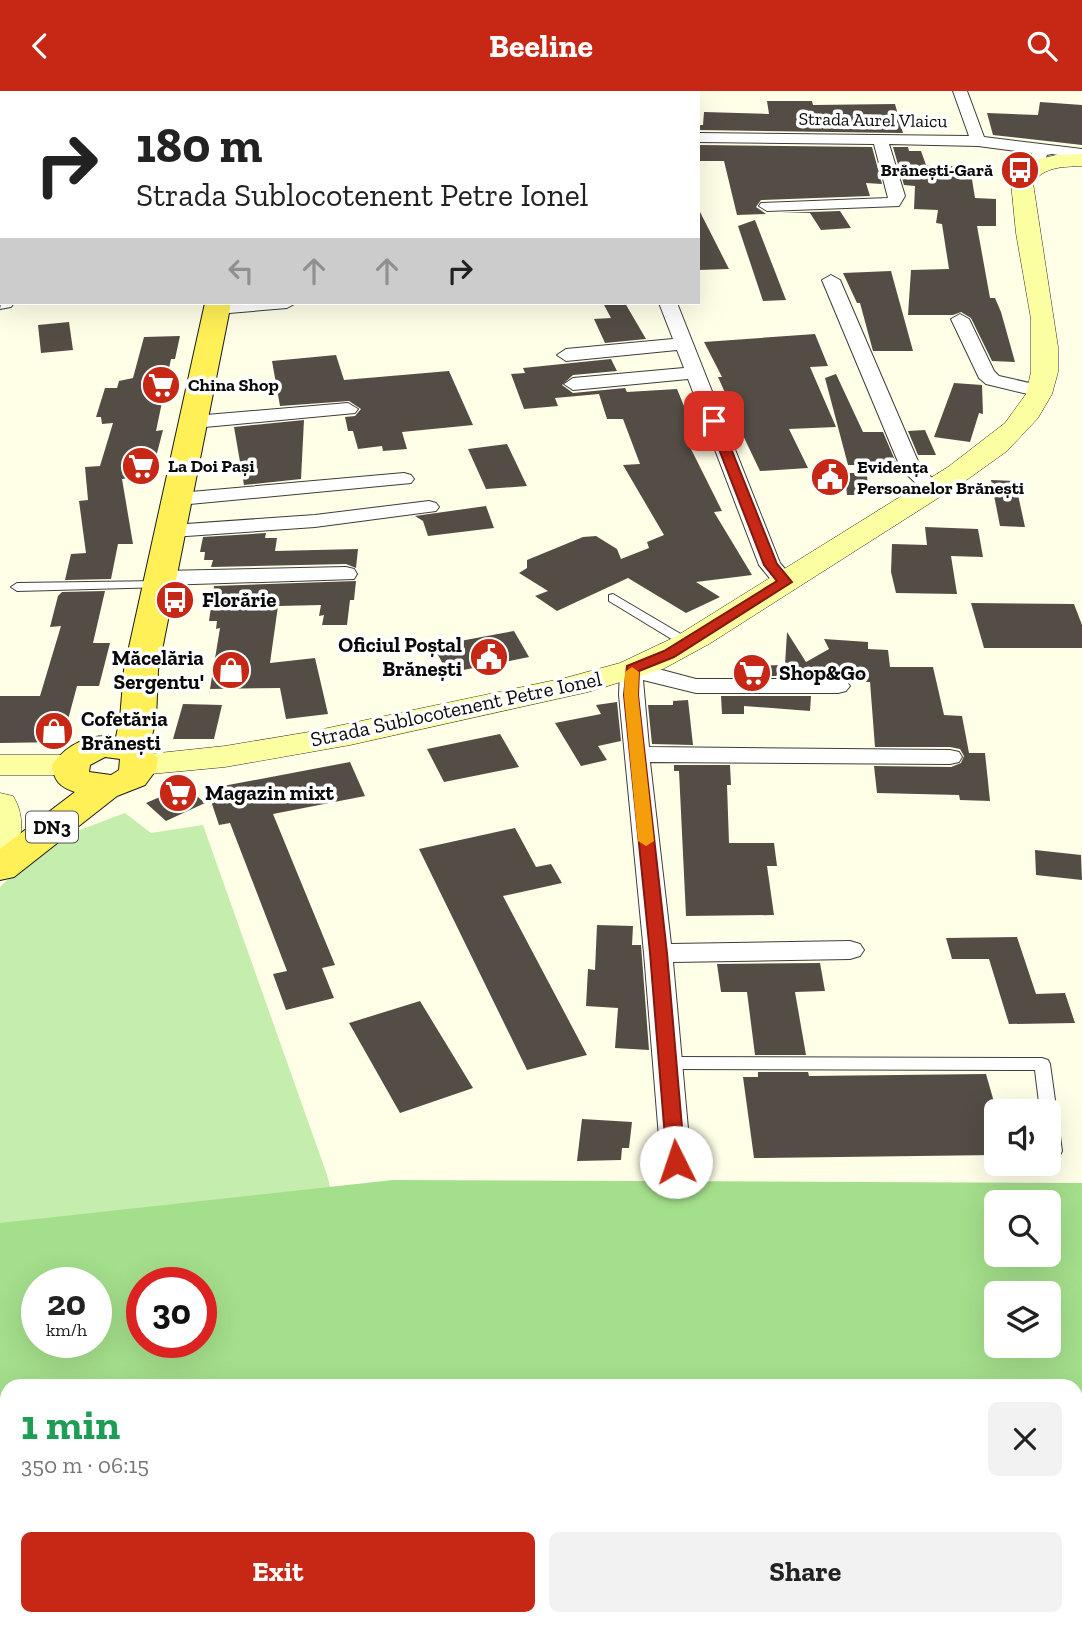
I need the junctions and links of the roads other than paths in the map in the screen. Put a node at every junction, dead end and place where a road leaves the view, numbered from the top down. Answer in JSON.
{"nodes":[{"id":1,"x":960,"y":91,"type":"edge"},
{"id":2,"x":700,"y":137,"type":"edge"},
{"id":3,"x":880,"y":138,"type":"junction"},
{"id":4,"x":978,"y":141,"type":"junction"},
{"id":5,"x":1082,"y":154,"type":"edge"},
{"id":6,"x":1044,"y":157,"type":"junction"},
{"id":7,"x":1082,"y":160,"type":"edge"},
{"id":8,"x":767,"y":206,"type":"dead end"},
{"id":9,"x":831,"y":281,"type":"dead end"},
{"id":10,"x":240,"y":305,"type":"edge"},
{"id":11,"x":669,"y":305,"type":"edge"},
{"id":12,"x":217,"y":306,"type":"edge"},
{"id":13,"x":960,"y":319,"type":"dead end"},
{"id":14,"x":682,"y":344,"type":"junction"},
{"id":15,"x":566,"y":355,"type":"dead end"},
{"id":16,"x":695,"y":373,"type":"junction"},
{"id":17,"x":573,"y":384,"type":"dead end"},
{"id":18,"x":1040,"y":391,"type":"junction"},
{"id":19,"x":348,"y":409,"type":"dead end"},
{"id":20,"x":194,"y":422,"type":"junction"},
{"id":21,"x":404,"y":479,"type":"dead end"},
{"id":22,"x":932,"y":488,"type":"junction"},
{"id":23,"x":179,"y":499,"type":"junction"},
{"id":24,"x":429,"y":507,"type":"dead end"},
{"id":25,"x":172,"y":531,"type":"junction"},
{"id":26,"x":346,"y":574,"type":"dead end"},
{"id":27,"x":162,"y":582,"type":"junction"},
{"id":28,"x":785,"y":582,"type":"junction"},
{"id":29,"x":17,"y":587,"type":"dead end"},
{"id":30,"x":613,"y":598,"type":"dead end"},
{"id":31,"x":687,"y":643,"type":"junction"},
{"id":32,"x":632,"y":669,"type":"junction"},
{"id":33,"x":141,"y":670,"type":"junction"},
{"id":34,"x":838,"y":686,"type":"dead end"},
{"id":35,"x":637,"y":754,"type":"junction"},
{"id":36,"x":135,"y":757,"type":"junction"},
{"id":37,"x":950,"y":757,"type":"dead end"},
{"id":38,"x":0,"y":765,"type":"edge"},
{"id":39,"x":85,"y":769,"type":"junction"},
{"id":40,"x":0,"y":804,"type":"edge"},
{"id":41,"x":0,"y":846,"type":"edge"},
{"id":42,"x":0,"y":859,"type":"edge"},
{"id":43,"x":0,"y":868,"type":"edge"},
{"id":44,"x":850,"y":950,"type":"dead end"},
{"id":45,"x":658,"y":953,"type":"junction"},
{"id":46,"x":669,"y":1063,"type":"junction"},
{"id":47,"x":1046,"y":1099,"type":"edge"},
{"id":48,"x":676,"y":1162,"type":"dead end"}],
"edges":[{"from":1,"to":4,"type":"street"},
{"from":2,"to":3,"type":"street","name":"Strada Aurel Vlaicu"},
{"from":3,"to":4,"type":"street","name":"Strada Aurel Vlaicu"},
{"from":3,"to":8,"type":"street"},
{"from":4,"to":6,"type":"street","name":"Strada Aurel Vlaicu"},
{"from":5,"to":6,"type":"street"},
{"from":6,"to":7,"type":"main road"},
{"from":6,"to":18,"type":"main road","name":"Strada Sublocotenent Petre Ionel"},
{"from":9,"to":22,"type":"street"},
{"from":10,"to":12,"type":"street"},
{"from":11,"to":14,"type":"street"},
{"from":12,"to":20,"type":"main road","number":"DN3"},
{"from":13,"to":18,"type":"street"},
{"from":14,"to":15,"type":"street"},
{"from":14,"to":16,"type":"street"},
{"from":16,"to":17,"type":"street"},
{"from":16,"to":28,"type":"street"},
{"from":18,"to":22,"type":"main road","name":"Strada Sublocotenent Petre Ionel"},
{"from":19,"to":20,"type":"street"},
{"from":20,"to":23,"type":"main road","number":"DN3"},
{"from":21,"to":23,"type":"street"},
{"from":22,"to":28,"type":"main road","name":"Strada Sublocotenent Petre Ionel"},
{"from":23,"to":25,"type":"main road","number":"DN3"},
{"from":24,"to":25,"type":"street"},
{"from":25,"to":27,"type":"main road","number":"DN3"},
{"from":26,"to":27,"type":"street"},
{"from":27,"to":29,"type":"lane"},
{"from":27,"to":33,"type":"main road","number":"DN3"},
{"from":28,"to":31,"type":"main road","name":"Strada Sublocotenent Petre Ionel"},
{"from":30,"to":31,"type":"lane"},
{"from":31,"to":32,"type":"main road","name":"Strada Sublocotenent Petre Ionel"},
{"from":32,"to":34,"type":"street"},
{"from":32,"to":35,"type":"street"},
{"from":32,"to":36,"type":"main road","name":"Strada Sublocotenent Petre Ionel"},
{"from":33,"to":36,"type":"main road","number":"DN3"},
{"from":33,"to":39,"type":"main road","number":"DN3"},
{"from":35,"to":37,"type":"street"},
{"from":35,"to":45,"type":"street"},
{"from":36,"to":39,"type":"main road"},
{"from":38,"to":39,"type":"main road"},
{"from":39,"to":42,"type":"main road","number":"DN3"},
{"from":39,"to":43,"type":"main road","number":"DN3"},
{"from":40,"to":41,"type":"main road"},
{"from":44,"to":45,"type":"street"},
{"from":45,"to":46,"type":"street"},
{"from":46,"to":47,"type":"lane"},
{"from":46,"to":48,"type":"street"}]}
